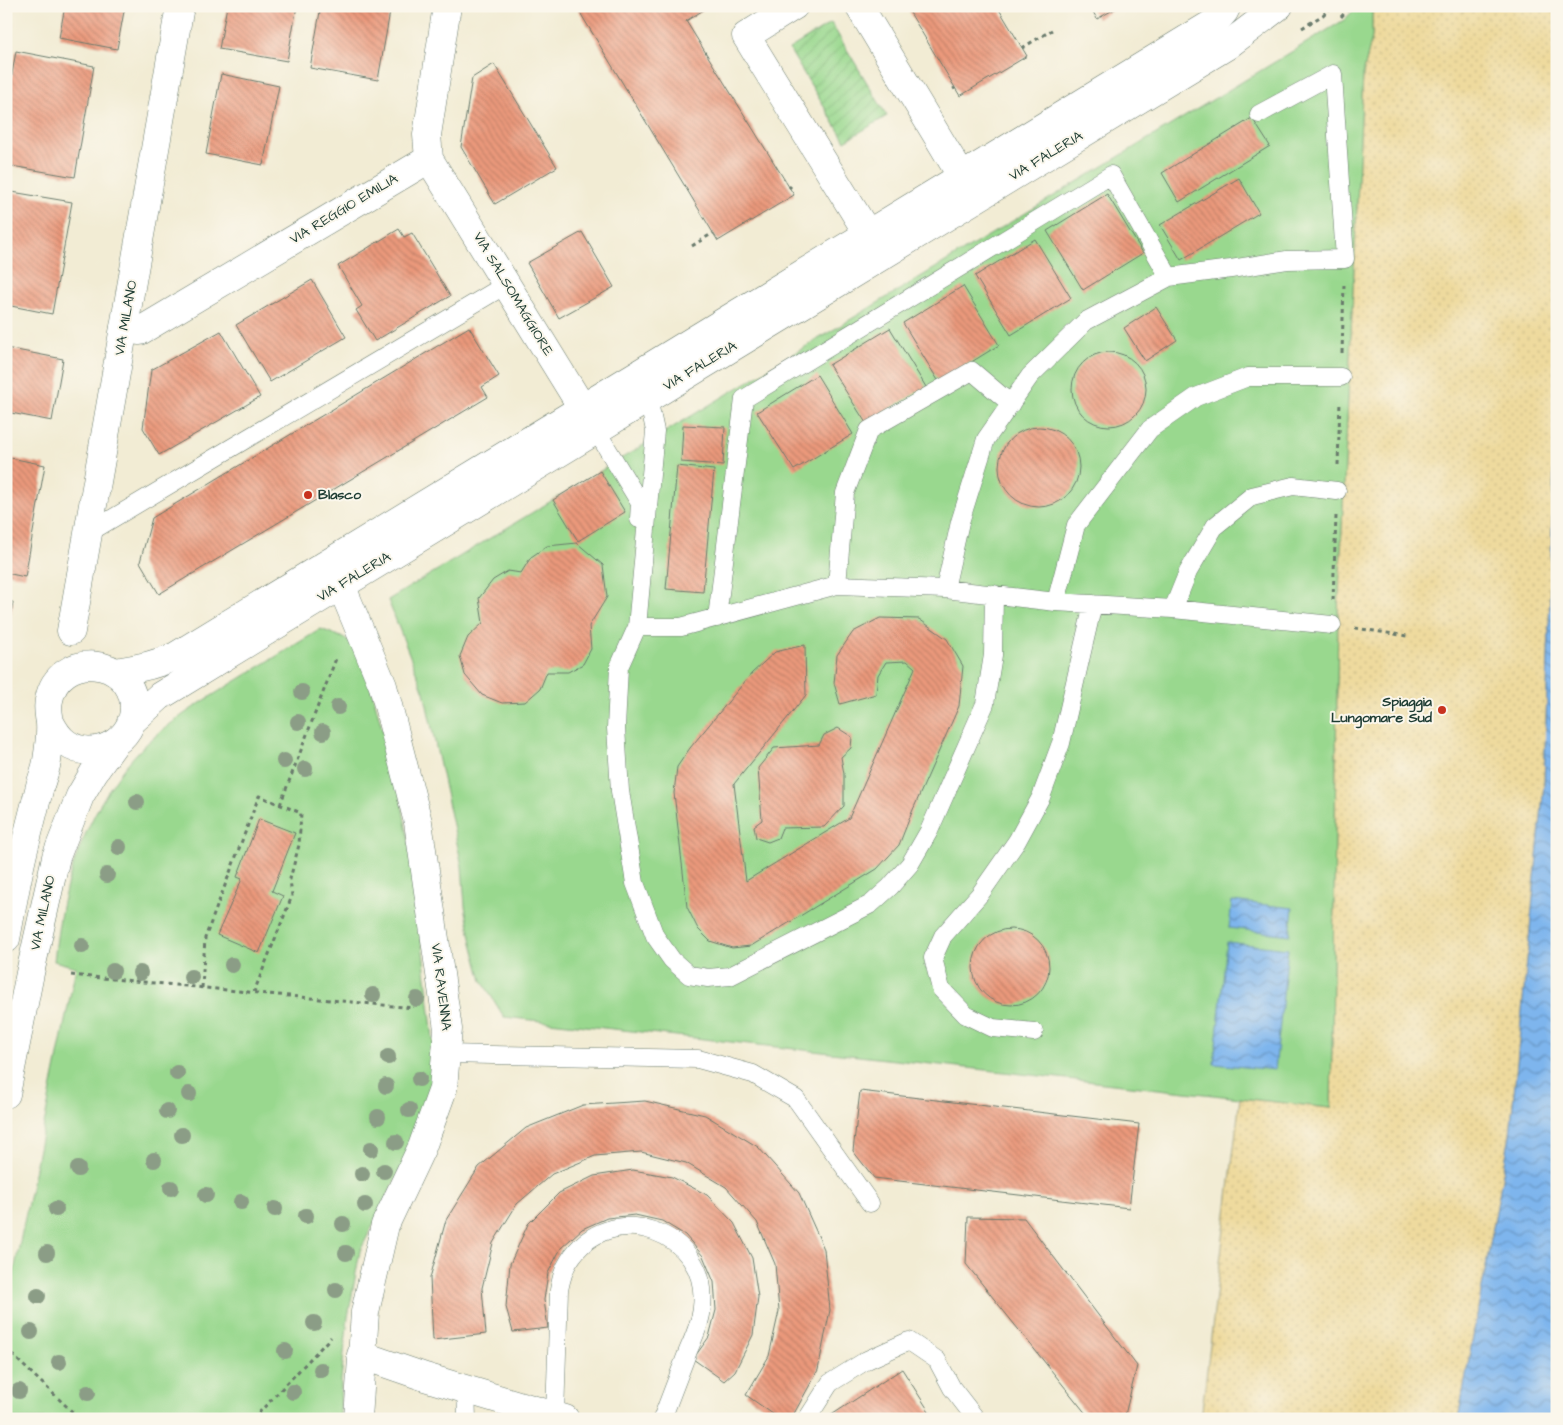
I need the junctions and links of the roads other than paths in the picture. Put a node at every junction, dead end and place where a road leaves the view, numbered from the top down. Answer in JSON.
{"nodes":[{"id":1,"x":180,"y":6,"type":"edge"},
{"id":2,"x":447,"y":6,"type":"edge"},
{"id":3,"x":794,"y":6,"type":"edge"},
{"id":4,"x":859,"y":6,"type":"edge"},
{"id":5,"x":1227,"y":6,"type":"edge"},
{"id":6,"x":1268,"y":8,"type":"edge"},
{"id":7,"x":1259,"y":114,"type":"dead end"},
{"id":8,"x":429,"y":159,"type":"junction"},
{"id":9,"x":962,"y":177,"type":"junction"},
{"id":10,"x":922,"y":216,"type":"junction"},
{"id":11,"x":868,"y":234,"type":"junction"},
{"id":12,"x":1169,"y":277,"type":"junction"},
{"id":13,"x":507,"y":284,"type":"junction"},
{"id":14,"x":124,"y":329,"type":"junction"},
{"id":15,"x":1341,"y":377,"type":"road end"},
{"id":16,"x":638,"y":389,"type":"junction"},
{"id":17,"x":1011,"y":404,"type":"junction"},
{"id":18,"x":589,"y":419,"type":"junction"},
{"id":19,"x":1337,"y":491,"type":"road end"},
{"id":20,"x":88,"y":533,"type":"junction"},
{"id":21,"x":643,"y":560,"type":"junction"},
{"id":22,"x":332,"y":576,"type":"junction"},
{"id":23,"x":837,"y":585,"type":"junction"},
{"id":24,"x":945,"y":589,"type":"junction"},
{"id":25,"x":994,"y":594,"type":"junction"},
{"id":26,"x":1056,"y":602,"type":"junction"},
{"id":27,"x":1092,"y":604,"type":"junction"},
{"id":28,"x":1173,"y":609,"type":"junction"},
{"id":29,"x":717,"y":618,"type":"junction"},
{"id":30,"x":1332,"y":625,"type":"road end"},
{"id":31,"x":637,"y":627,"type":"junction"},
{"id":32,"x":71,"y":631,"type":"junction"},
{"id":33,"x":108,"y":669,"type":"junction"},
{"id":34,"x":61,"y":677,"type":"junction"},
{"id":35,"x":50,"y":722,"type":"junction"},
{"id":36,"x":131,"y":722,"type":"junction"},
{"id":37,"x":114,"y":744,"type":"junction"},
{"id":38,"x":6,"y":939,"type":"edge"},
{"id":39,"x":1034,"y":1032,"type":"dead end"},
{"id":40,"x":446,"y":1054,"type":"junction"},
{"id":41,"x":6,"y":1094,"type":"edge"},
{"id":42,"x":870,"y":1203,"type":"dead end"},
{"id":43,"x":362,"y":1355,"type":"junction"},
{"id":44,"x":466,"y":1389,"type":"junction"},
{"id":45,"x":560,"y":1417,"type":"edge"},
{"id":46,"x":358,"y":1419,"type":"edge"},
{"id":47,"x":467,"y":1419,"type":"edge"},
{"id":48,"x":662,"y":1419,"type":"edge"},
{"id":49,"x":806,"y":1419,"type":"edge"},
{"id":50,"x":976,"y":1419,"type":"edge"}],
"edges":[{"from":1,"to":14,"type":"street","name":"VIA MILANO"},
{"from":2,"to":8,"type":"street"},
{"from":3,"to":11,"type":"street"},
{"from":4,"to":9,"type":"street"},
{"from":5,"to":9,"type":"street","name":"VIA FALERIA"},
{"from":6,"to":10,"type":"street","name":"VIA FALERIA"},
{"from":7,"to":12,"type":"lane"},
{"from":8,"to":13,"type":"street","name":"VIA SALSOMAGGIORE"},
{"from":8,"to":14,"type":"street","name":"VIA REGGIO EMILIA"},
{"from":9,"to":10,"type":"street","name":"VIA FALERIA"},
{"from":10,"to":11,"type":"street","name":"VIA FALERIA"},
{"from":10,"to":16,"type":"street","name":"VIA FALERIA"},
{"from":11,"to":16,"type":"street","name":"VIA FALERIA"},
{"from":12,"to":17,"type":"lane"},
{"from":12,"to":29,"type":"lane"},
{"from":13,"to":18,"type":"street","name":"VIA SALSOMAGGIORE"},
{"from":13,"to":20,"type":"lane"},
{"from":14,"to":20,"type":"street","name":"VIA MILANO"},
{"from":15,"to":26,"type":"lane"},
{"from":16,"to":18,"type":"street","name":"VIA FALERIA"},
{"from":16,"to":21,"type":"lane"},
{"from":17,"to":23,"type":"lane"},
{"from":17,"to":24,"type":"lane"},
{"from":18,"to":21,"type":"lane"},
{"from":18,"to":22,"type":"street","name":"VIA FALERIA"},
{"from":19,"to":28,"type":"lane"},
{"from":20,"to":32,"type":"street","name":"VIA MILANO"},
{"from":21,"to":31,"type":"lane"},
{"from":22,"to":33,"type":"street","name":"VIA FALERIA"},
{"from":22,"to":36,"type":"street","name":"VIA FALERIA"},
{"from":22,"to":40,"type":"street","name":"VIA RAVENNA"},
{"from":23,"to":24,"type":"lane"},
{"from":23,"to":29,"type":"lane"},
{"from":24,"to":25,"type":"lane"},
{"from":25,"to":26,"type":"lane"},
{"from":25,"to":31,"type":"lane"},
{"from":26,"to":27,"type":"lane"},
{"from":27,"to":28,"type":"lane"},
{"from":27,"to":39,"type":"lane"},
{"from":28,"to":30,"type":"lane"},
{"from":29,"to":31,"type":"lane"},
{"from":32,"to":33,"type":"street"},
{"from":32,"to":34,"type":"street","name":"VIA MILANO"},
{"from":33,"to":34,"type":"street"},
{"from":33,"to":36,"type":"street"},
{"from":34,"to":35,"type":"street"},
{"from":35,"to":37,"type":"street"},
{"from":35,"to":38,"type":"street"},
{"from":36,"to":37,"type":"street"},
{"from":37,"to":41,"type":"street","name":"VIA MILANO"},
{"from":40,"to":42,"type":"lane"},
{"from":40,"to":43,"type":"street","name":"VIA RAVENNA"},
{"from":43,"to":44,"type":"street"},
{"from":43,"to":46,"type":"street","name":"VIA RAVENNA"},
{"from":44,"to":45,"type":"street"},
{"from":44,"to":47,"type":"lane"},
{"from":45,"to":48,"type":"lane"},
{"from":49,"to":50,"type":"lane"}]}
